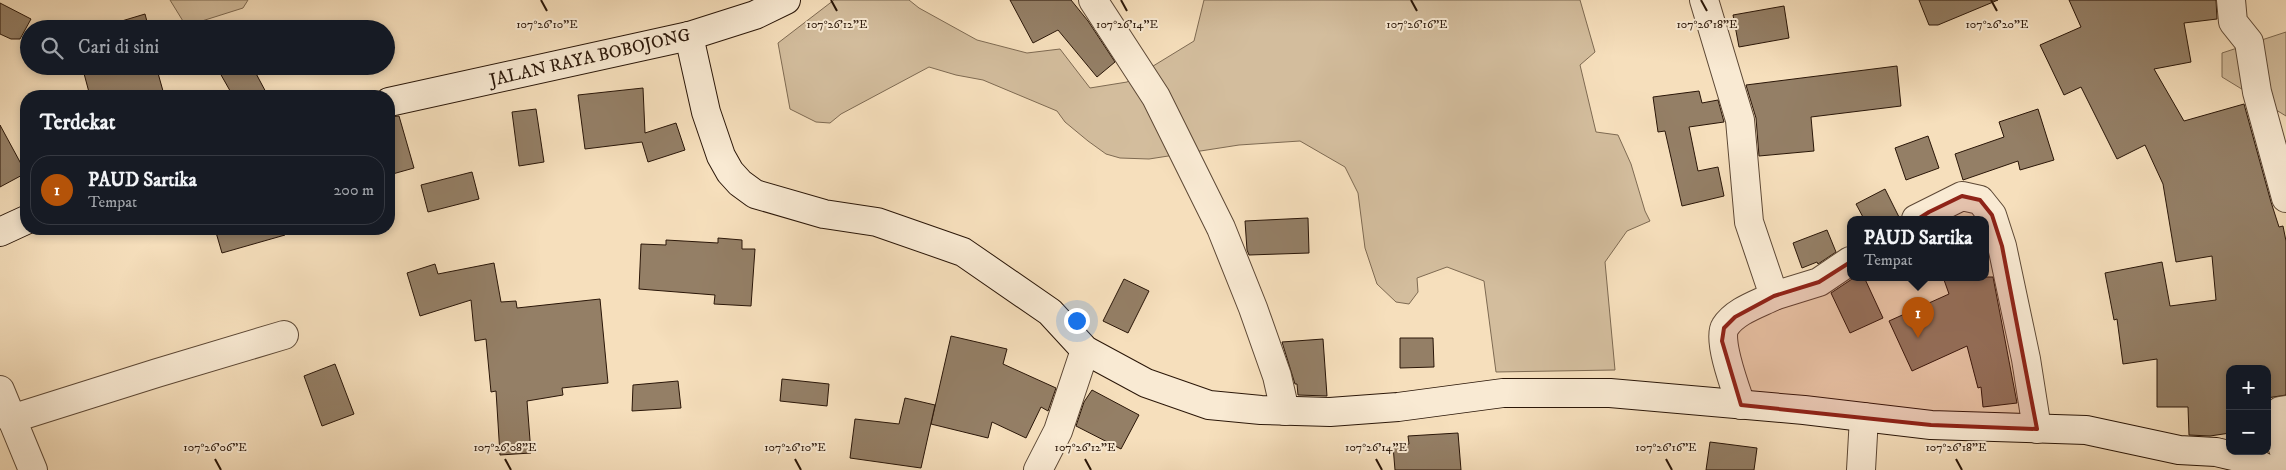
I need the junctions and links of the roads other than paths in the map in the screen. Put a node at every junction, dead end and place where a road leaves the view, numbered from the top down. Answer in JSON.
{"nodes":[{"id":1,"x":786,"y":0,"type":"edge"},
{"id":2,"x":1093,"y":0,"type":"edge"},
{"id":3,"x":1704,"y":0,"type":"edge"},
{"id":4,"x":2231,"y":0,"type":"edge"},
{"id":5,"x":689,"y":36,"type":"junction"},
{"id":6,"x":395,"y":101,"type":"edge"},
{"id":7,"x":2286,"y":198,"type":"edge"},
{"id":8,"x":1922,"y":216,"type":"edge"},
{"id":9,"x":20,"y":223,"type":"edge"},
{"id":10,"x":0,"y":232,"type":"edge"},
{"id":11,"x":1847,"y":263,"type":"edge"},
{"id":12,"x":1774,"y":296,"type":"junction"},
{"id":13,"x":284,"y":335,"type":"dead end"},
{"id":14,"x":1085,"y":350,"type":"junction"},
{"id":15,"x":0,"y":390,"type":"edge"},
{"id":16,"x":1741,"y":405,"type":"junction"},
{"id":17,"x":2286,"y":410,"type":"edge"},
{"id":18,"x":1285,"y":411,"type":"junction"},
{"id":19,"x":1864,"y":417,"type":"junction"},
{"id":20,"x":11,"y":419,"type":"junction"},
{"id":21,"x":2037,"y":429,"type":"junction"},
{"id":22,"x":33,"y":470,"type":"edge"},
{"id":23,"x":1038,"y":470,"type":"edge"},
{"id":24,"x":1861,"y":470,"type":"edge"},
{"id":25,"x":2269,"y":470,"type":"edge"},
{"id":26,"x":2286,"y":470,"type":"edge"}],
"edges":[{"from":1,"to":5,"type":"street","name":"JALAN RAYA BOBOJONG"},
{"from":2,"to":18,"type":"street"},
{"from":3,"to":12,"type":"street"},
{"from":4,"to":7,"type":"street"},
{"from":5,"to":6,"type":"street","name":"JALAN RAYA BOBOJONG"},
{"from":5,"to":14,"type":"street"},
{"from":8,"to":21,"type":"street"},
{"from":9,"to":10,"type":"street"},
{"from":11,"to":12,"type":"street"},
{"from":12,"to":16,"type":"street"},
{"from":13,"to":20,"type":"street"},
{"from":14,"to":18,"type":"street"},
{"from":14,"to":23,"type":"street"},
{"from":15,"to":20,"type":"street"},
{"from":16,"to":18,"type":"street"},
{"from":16,"to":19,"type":"street"},
{"from":17,"to":26,"type":"street"},
{"from":19,"to":21,"type":"street"},
{"from":19,"to":24,"type":"street"},
{"from":20,"to":22,"type":"street"},
{"from":21,"to":25,"type":"street"}]}
